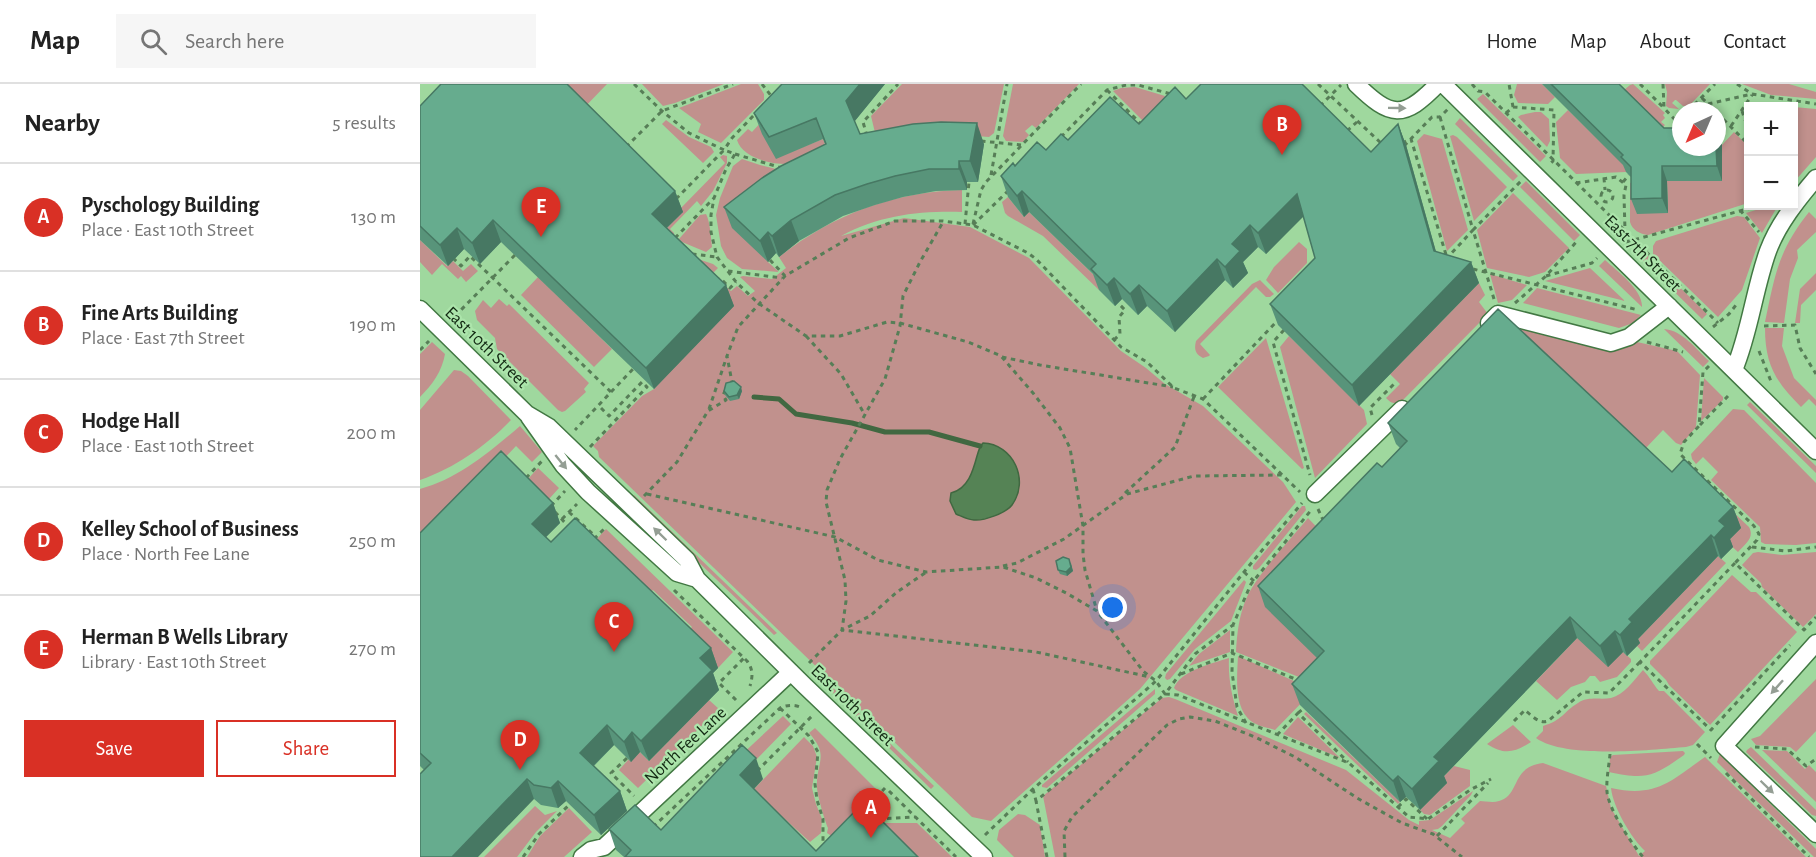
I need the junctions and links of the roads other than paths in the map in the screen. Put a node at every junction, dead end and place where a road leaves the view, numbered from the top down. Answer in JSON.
{"nodes":[{"id":1,"x":1356,"y":84,"type":"edge"},
{"id":2,"x":1440,"y":84,"type":"edge"},
{"id":3,"x":1816,"y":178,"type":"edge"},
{"id":4,"x":1669,"y":306,"type":"junction"},
{"id":5,"x":420,"y":309,"type":"edge"},
{"id":6,"x":1482,"y":331,"type":"edge"},
{"id":7,"x":1734,"y":370,"type":"junction"},
{"id":8,"x":1415,"y":396,"type":"edge"},
{"id":9,"x":1816,"y":451,"type":"edge"},
{"id":10,"x":1315,"y":494,"type":"road end"},
{"id":11,"x":1816,"y":643,"type":"edge"},
{"id":12,"x":791,"y":672,"type":"junction"},
{"id":13,"x":1816,"y":834,"type":"edge"},
{"id":14,"x":604,"y":852,"type":"edge"},
{"id":15,"x":582,"y":857,"type":"edge"},
{"id":16,"x":984,"y":857,"type":"edge"}],
"edges":[{"from":1,"to":2,"type":"street","name":"East 7th Street","one_way":true},
{"from":2,"to":4,"type":"street","name":"East 7th Street"},
{"from":3,"to":7,"type":"street"},
{"from":4,"to":6,"type":"street"},
{"from":4,"to":7,"type":"street","name":"East 7th Street"},
{"from":5,"to":12,"type":"street","name":"East 10th Street"},
{"from":7,"to":9,"type":"street","name":"East 7th Street"},
{"from":8,"to":10,"type":"street"},
{"from":11,"to":13,"type":"street","one_way":true},
{"from":12,"to":14,"type":"street","name":"North Fee Lane"},
{"from":12,"to":16,"type":"street","name":"East 10th Street"},
{"from":14,"to":15,"type":"street","name":"North Fee Lane"}]}
